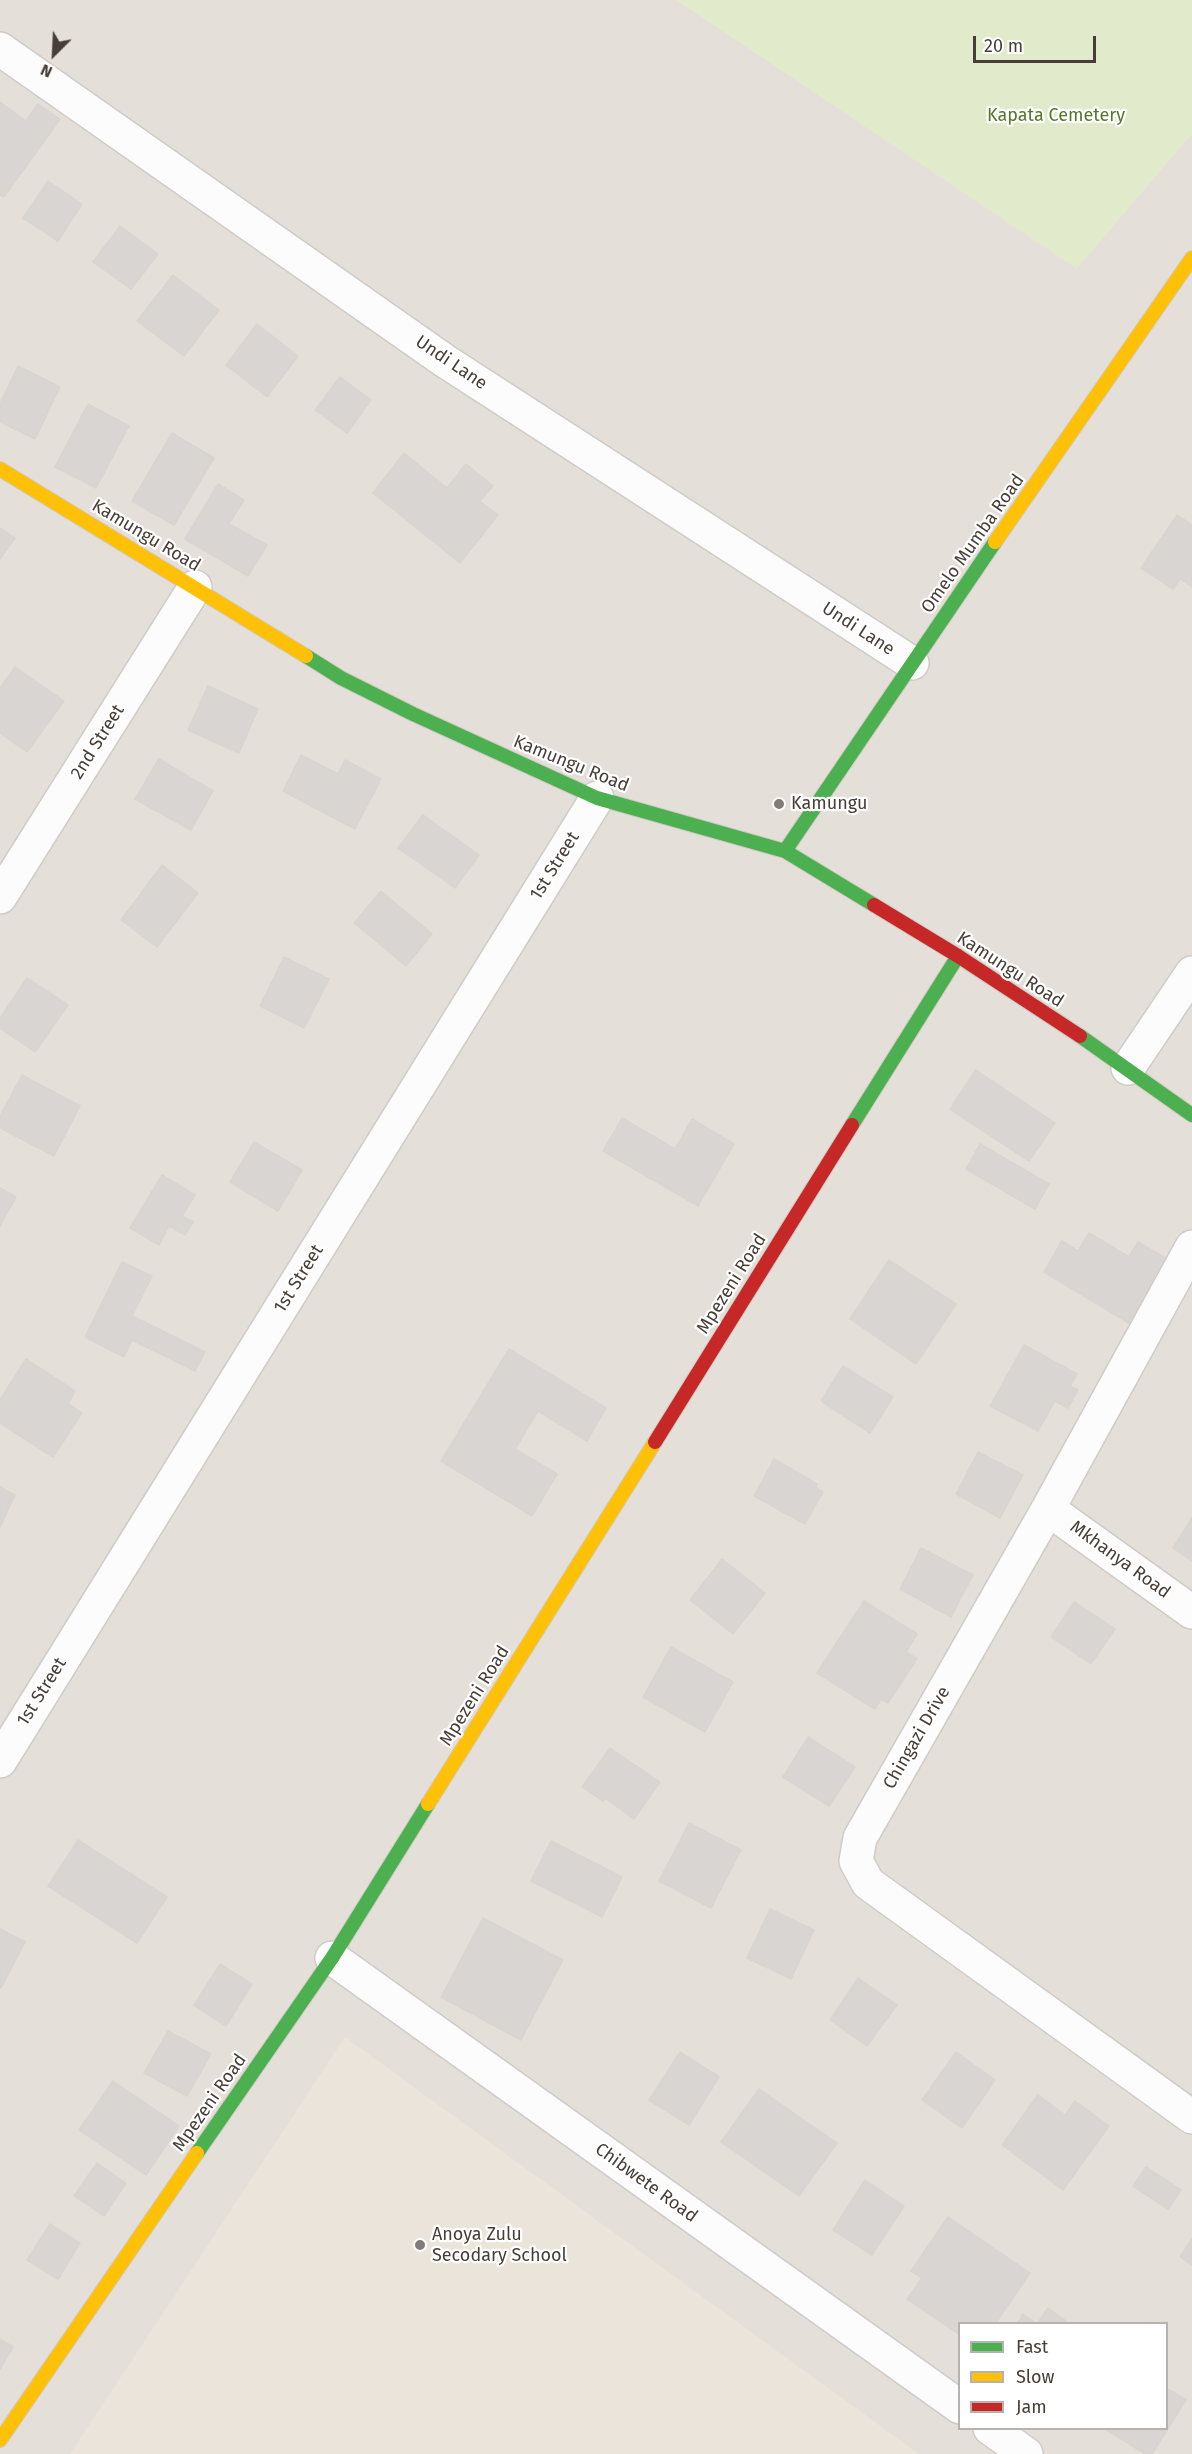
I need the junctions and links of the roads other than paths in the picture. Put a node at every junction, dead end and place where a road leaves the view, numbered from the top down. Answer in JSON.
{"nodes":[{"id":1,"x":0,"y":49,"type":"edge"},
{"id":2,"x":1192,"y":258,"type":"edge"},
{"id":3,"x":0,"y":469,"type":"edge"},
{"id":4,"x":195,"y":587,"type":"junction"},
{"id":5,"x":912,"y":663,"type":"junction"},
{"id":6,"x":597,"y":798,"type":"junction"},
{"id":7,"x":785,"y":851,"type":"junction"},
{"id":8,"x":0,"y":897,"type":"edge"},
{"id":9,"x":958,"y":956,"type":"junction"},
{"id":10,"x":1192,"y":973,"type":"edge"},
{"id":11,"x":1128,"y":1068,"type":"junction"},
{"id":12,"x":1192,"y":1115,"type":"edge"},
{"id":13,"x":1192,"y":1246,"type":"edge"},
{"id":14,"x":1048,"y":1509,"type":"junction"},
{"id":15,"x":1192,"y":1612,"type":"edge"},
{"id":16,"x":0,"y":1761,"type":"edge"},
{"id":17,"x":332,"y":1958,"type":"junction"},
{"id":18,"x":1192,"y":2116,"type":"edge"},
{"id":19,"x":958,"y":2406,"type":"edge"},
{"id":20,"x":993,"y":2430,"type":"edge"},
{"id":21,"x":0,"y":2440,"type":"edge"},
{"id":22,"x":1026,"y":2454,"type":"edge"}],
"edges":[{"from":1,"to":5,"type":"street","name":"Undi Lane"},
{"from":2,"to":5,"type":"street","name":"Omelo Mumba Road"},
{"from":3,"to":4,"type":"street","name":"Kamungu Road"},
{"from":4,"to":6,"type":"street","name":"Kamungu Road"},
{"from":4,"to":8,"type":"street","name":"2nd Street"},
{"from":5,"to":7,"type":"street","name":"Omelo Mumba Road"},
{"from":6,"to":7,"type":"street","name":"Kamungu Road"},
{"from":6,"to":16,"type":"street","name":"1st Street"},
{"from":7,"to":9,"type":"street","name":"Kamungu Road"},
{"from":9,"to":11,"type":"street","name":"Kamungu Road"},
{"from":9,"to":17,"type":"street","name":"Mpezeni Road"},
{"from":10,"to":11,"type":"street"},
{"from":11,"to":12,"type":"street","name":"Kamungu Road"},
{"from":13,"to":14,"type":"street","name":"Chingazi Drive"},
{"from":14,"to":15,"type":"street","name":"Mkhanya Road"},
{"from":14,"to":18,"type":"street","name":"Chingazi Drive"},
{"from":17,"to":19,"type":"street","name":"Chibwete Road"},
{"from":17,"to":21,"type":"street","name":"Mpezeni Road"},
{"from":20,"to":22,"type":"street"}]}
